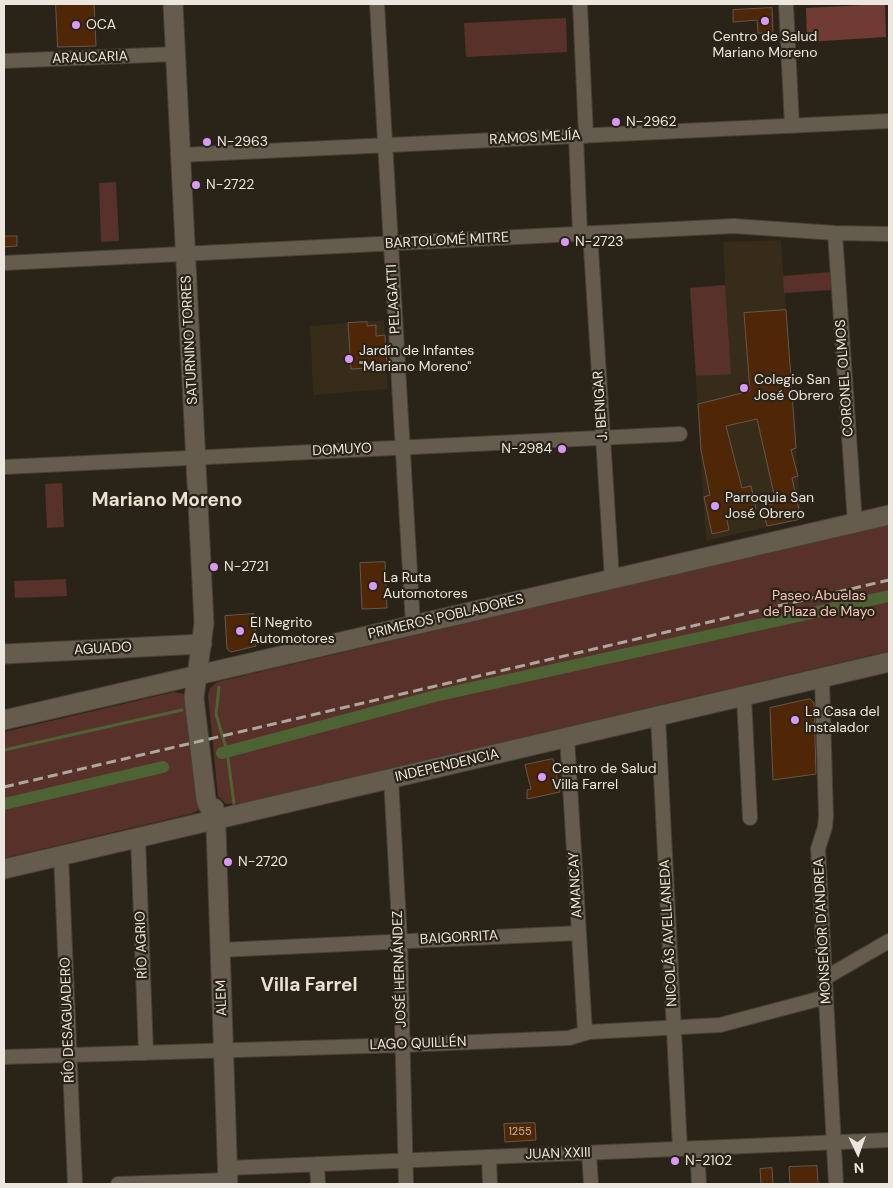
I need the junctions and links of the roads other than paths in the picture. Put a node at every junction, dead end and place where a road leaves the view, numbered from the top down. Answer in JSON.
{"nodes":[{"id":1,"x":174,"y":4,"type":"edge"},
{"id":2,"x":377,"y":4,"type":"edge"},
{"id":3,"x":580,"y":4,"type":"edge"},
{"id":4,"x":786,"y":4,"type":"edge"},
{"id":5,"x":176,"y":54,"type":"junction"},
{"id":6,"x":4,"y":61,"type":"edge"},
{"id":7,"x":889,"y":121,"type":"edge"},
{"id":8,"x":792,"y":126,"type":"junction"},
{"id":9,"x":581,"y":136,"type":"junction"},
{"id":10,"x":385,"y":146,"type":"junction"},
{"id":11,"x":181,"y":155,"type":"junction"},
{"id":12,"x":835,"y":233,"type":"junction"},
{"id":13,"x":585,"y":234,"type":"junction"},
{"id":14,"x":889,"y":234,"type":"edge"},
{"id":15,"x":390,"y":243,"type":"junction"},
{"id":16,"x":186,"y":254,"type":"junction"},
{"id":17,"x":4,"y":263,"type":"edge"},
{"id":18,"x":680,"y":434,"type":"dead end"},
{"id":19,"x":603,"y":438,"type":"junction"},
{"id":20,"x":402,"y":448,"type":"junction"},
{"id":21,"x":196,"y":458,"type":"junction"},
{"id":22,"x":4,"y":467,"type":"edge"},
{"id":23,"x":889,"y":515,"type":"edge"},
{"id":24,"x":855,"y":523,"type":"junction"},
{"id":25,"x":612,"y":579,"type":"junction"},
{"id":26,"x":413,"y":625,"type":"junction"},
{"id":27,"x":202,"y":644,"type":"junction"},
{"id":28,"x":4,"y":654,"type":"edge"},
{"id":29,"x":889,"y":662,"type":"edge"},
{"id":30,"x":198,"y":675,"type":"junction"},
{"id":31,"x":822,"y":679,"type":"junction"},
{"id":32,"x":744,"y":697,"type":"junction"},
{"id":33,"x":658,"y":717,"type":"junction"},
{"id":34,"x":4,"y":720,"type":"edge"},
{"id":35,"x":567,"y":738,"type":"junction"},
{"id":36,"x":391,"y":778,"type":"junction"},
{"id":37,"x":214,"y":816,"type":"junction"},
{"id":38,"x":750,"y":818,"type":"dead end"},
{"id":39,"x":138,"y":838,"type":"junction"},
{"id":40,"x":61,"y":855,"type":"junction"},
{"id":41,"x":4,"y":869,"type":"edge"},
{"id":42,"x":579,"y":933,"type":"junction"},
{"id":43,"x":400,"y":941,"type":"junction"},
{"id":44,"x":889,"y":941,"type":"edge"},
{"id":45,"x":220,"y":950,"type":"junction"},
{"id":46,"x":825,"y":978,"type":"junction"},
{"id":47,"x":826,"y":997,"type":"junction"},
{"id":48,"x":674,"y":1028,"type":"junction"},
{"id":49,"x":585,"y":1032,"type":"junction"},
{"id":50,"x":402,"y":1045,"type":"junction"},
{"id":51,"x":224,"y":1050,"type":"junction"},
{"id":52,"x":146,"y":1053,"type":"junction"},
{"id":53,"x":69,"y":1055,"type":"junction"},
{"id":54,"x":4,"y":1057,"type":"edge"},
{"id":55,"x":889,"y":1140,"type":"edge"},
{"id":56,"x":834,"y":1142,"type":"junction"},
{"id":57,"x":697,"y":1148,"type":"junction"},
{"id":58,"x":680,"y":1149,"type":"junction"},
{"id":59,"x":589,"y":1153,"type":"junction"},
{"id":60,"x":489,"y":1157,"type":"junction"},
{"id":61,"x":405,"y":1161,"type":"junction"},
{"id":62,"x":318,"y":1164,"type":"junction"},
{"id":63,"x":228,"y":1178,"type":"edge"},
{"id":64,"x":157,"y":1183,"type":"edge"},
{"id":65,"x":75,"y":1184,"type":"edge"},
{"id":66,"x":118,"y":1184,"type":"edge"},
{"id":67,"x":318,"y":1184,"type":"edge"},
{"id":68,"x":406,"y":1184,"type":"edge"},
{"id":69,"x":490,"y":1184,"type":"edge"},
{"id":70,"x":591,"y":1184,"type":"edge"},
{"id":71,"x":699,"y":1184,"type":"edge"},
{"id":72,"x":836,"y":1184,"type":"edge"}],
"edges":[{"from":1,"to":5,"type":"street","name":"SATURNINO TORRES"},
{"from":2,"to":10,"type":"street","name":"PELAGATTI"},
{"from":3,"to":9,"type":"street","name":"J. BENIGAR"},
{"from":4,"to":8,"type":"street"},
{"from":5,"to":6,"type":"street","name":"ARAUCARIA"},
{"from":5,"to":11,"type":"street","name":"SATURNINO TORRES"},
{"from":7,"to":8,"type":"street","name":"RAMOS MEJÍA"},
{"from":8,"to":9,"type":"street","name":"RAMOS MEJÍA"},
{"from":9,"to":10,"type":"street","name":"RAMOS MEJÍA"},
{"from":9,"to":13,"type":"street","name":"J. BENIGAR"},
{"from":10,"to":11,"type":"street","name":"RAMOS MEJÍA"},
{"from":10,"to":15,"type":"street","name":"PELAGATTI"},
{"from":11,"to":16,"type":"street","name":"SATURNINO TORRES"},
{"from":12,"to":13,"type":"street","name":"BARTOLOMÉ MITRE"},
{"from":12,"to":14,"type":"street","name":"BARTOLOMÉ MITRE"},
{"from":12,"to":24,"type":"street","name":"CORONEL OLMOS"},
{"from":13,"to":15,"type":"street","name":"BARTOLOMÉ MITRE"},
{"from":13,"to":19,"type":"street","name":"J. BENIGAR"},
{"from":15,"to":16,"type":"street","name":"BARTOLOMÉ MITRE"},
{"from":15,"to":20,"type":"street","name":"PELAGATTI"},
{"from":16,"to":17,"type":"street","name":"BARTOLOMÉ MITRE"},
{"from":16,"to":21,"type":"street","name":"SATURNINO TORRES"},
{"from":18,"to":19,"type":"street","name":"DOMUYO"},
{"from":19,"to":20,"type":"street","name":"DOMUYO"},
{"from":19,"to":25,"type":"street","name":"J. BENIGAR"},
{"from":20,"to":21,"type":"street","name":"DOMUYO"},
{"from":20,"to":26,"type":"street","name":"PELAGATTI"},
{"from":21,"to":22,"type":"street","name":"DOMUYO"},
{"from":21,"to":27,"type":"street","name":"SATURNINO TORRES"},
{"from":23,"to":24,"type":"street","name":"PRIMEROS POBLADORES"},
{"from":24,"to":25,"type":"street","name":"PRIMEROS POBLADORES"},
{"from":25,"to":26,"type":"street","name":"PRIMEROS POBLADORES"},
{"from":26,"to":30,"type":"street","name":"PRIMEROS POBLADORES"},
{"from":27,"to":28,"type":"street","name":"AGUADO"},
{"from":27,"to":30,"type":"street","name":"SATURNINO TORRES"},
{"from":29,"to":31,"type":"street","name":"INDEPENDENCIA"},
{"from":30,"to":34,"type":"street","name":"PRIMEROS POBLADORES"},
{"from":30,"to":37,"type":"street","name":"ALEM"},
{"from":31,"to":32,"type":"street","name":"INDEPENDENCIA"},
{"from":31,"to":46,"type":"street","name":"MONSEÑOR D'ANDREA"},
{"from":32,"to":33,"type":"street","name":"INDEPENDENCIA"},
{"from":32,"to":38,"type":"street"},
{"from":33,"to":35,"type":"street","name":"INDEPENDENCIA"},
{"from":33,"to":48,"type":"street","name":"NICOLÁS AVELLANEDA"},
{"from":35,"to":36,"type":"street","name":"INDEPENDENCIA"},
{"from":35,"to":42,"type":"street","name":"AMANCAY"},
{"from":36,"to":37,"type":"street","name":"INDEPENDENCIA"},
{"from":36,"to":43,"type":"street","name":"JOSÉ HERNÁNDEZ"},
{"from":37,"to":39,"type":"street","name":"INDEPENDENCIA"},
{"from":37,"to":45,"type":"street","name":"ALEM"},
{"from":39,"to":40,"type":"street","name":"INDEPENDENCIA"},
{"from":39,"to":52,"type":"street","name":"RÍO AGRIO"},
{"from":40,"to":41,"type":"street","name":"INDEPENDENCIA"},
{"from":40,"to":53,"type":"street","name":"RÍO DESAGUADERO"},
{"from":42,"to":43,"type":"street","name":"BAIGORRITA"},
{"from":42,"to":49,"type":"street","name":"AMANCAY"},
{"from":43,"to":45,"type":"street","name":"BAIGORRITA"},
{"from":43,"to":50,"type":"street","name":"JOSÉ HERNÁNDEZ"},
{"from":44,"to":46,"type":"street"},
{"from":45,"to":51,"type":"street","name":"ALEM"},
{"from":46,"to":47,"type":"street","name":"MONSEÑOR D'ANDREA"},
{"from":47,"to":48,"type":"street","name":"LAGO QUILLÉN"},
{"from":47,"to":56,"type":"street","name":"MONSEÑOR D'ANDREA"},
{"from":48,"to":49,"type":"street","name":"LAGO QUILLÉN"},
{"from":48,"to":58,"type":"street","name":"NICOLÁS AVELLANEDA"},
{"from":49,"to":50,"type":"street","name":"LAGO QUILLÉN"},
{"from":50,"to":51,"type":"street","name":"LAGO QUILLÉN"},
{"from":50,"to":61,"type":"street","name":"JOSÉ HERNÁNDEZ"},
{"from":51,"to":52,"type":"street","name":"LAGO QUILLÉN"},
{"from":51,"to":63,"type":"street","name":"ALEM"},
{"from":52,"to":53,"type":"street","name":"LAGO QUILLÉN"},
{"from":53,"to":54,"type":"street","name":"LAGO QUILLÉN"},
{"from":53,"to":65,"type":"street","name":"RÍO DESAGUADERO"},
{"from":55,"to":56,"type":"street","name":"JUAN XXIII"},
{"from":56,"to":57,"type":"street","name":"JUAN XXIII"},
{"from":56,"to":72,"type":"street","name":"MONSEÑOR D'ANDREA"},
{"from":57,"to":58,"type":"street","name":"JUAN XXIII"},
{"from":57,"to":71,"type":"street"},
{"from":58,"to":59,"type":"street","name":"JUAN XXIII"},
{"from":59,"to":60,"type":"street","name":"JUAN XXIII"},
{"from":59,"to":70,"type":"street"},
{"from":60,"to":61,"type":"street","name":"JUAN XXIII"},
{"from":60,"to":69,"type":"street"},
{"from":61,"to":62,"type":"street","name":"JUAN XXIII"},
{"from":61,"to":68,"type":"street","name":"JOSÉ HERNÁNDEZ"},
{"from":62,"to":63,"type":"street","name":"JUAN XXIII"},
{"from":62,"to":67,"type":"street"},
{"from":63,"to":64,"type":"street","name":"JUAN XXIII"},
{"from":64,"to":66,"type":"street","name":"JUAN XXIII"}]}
